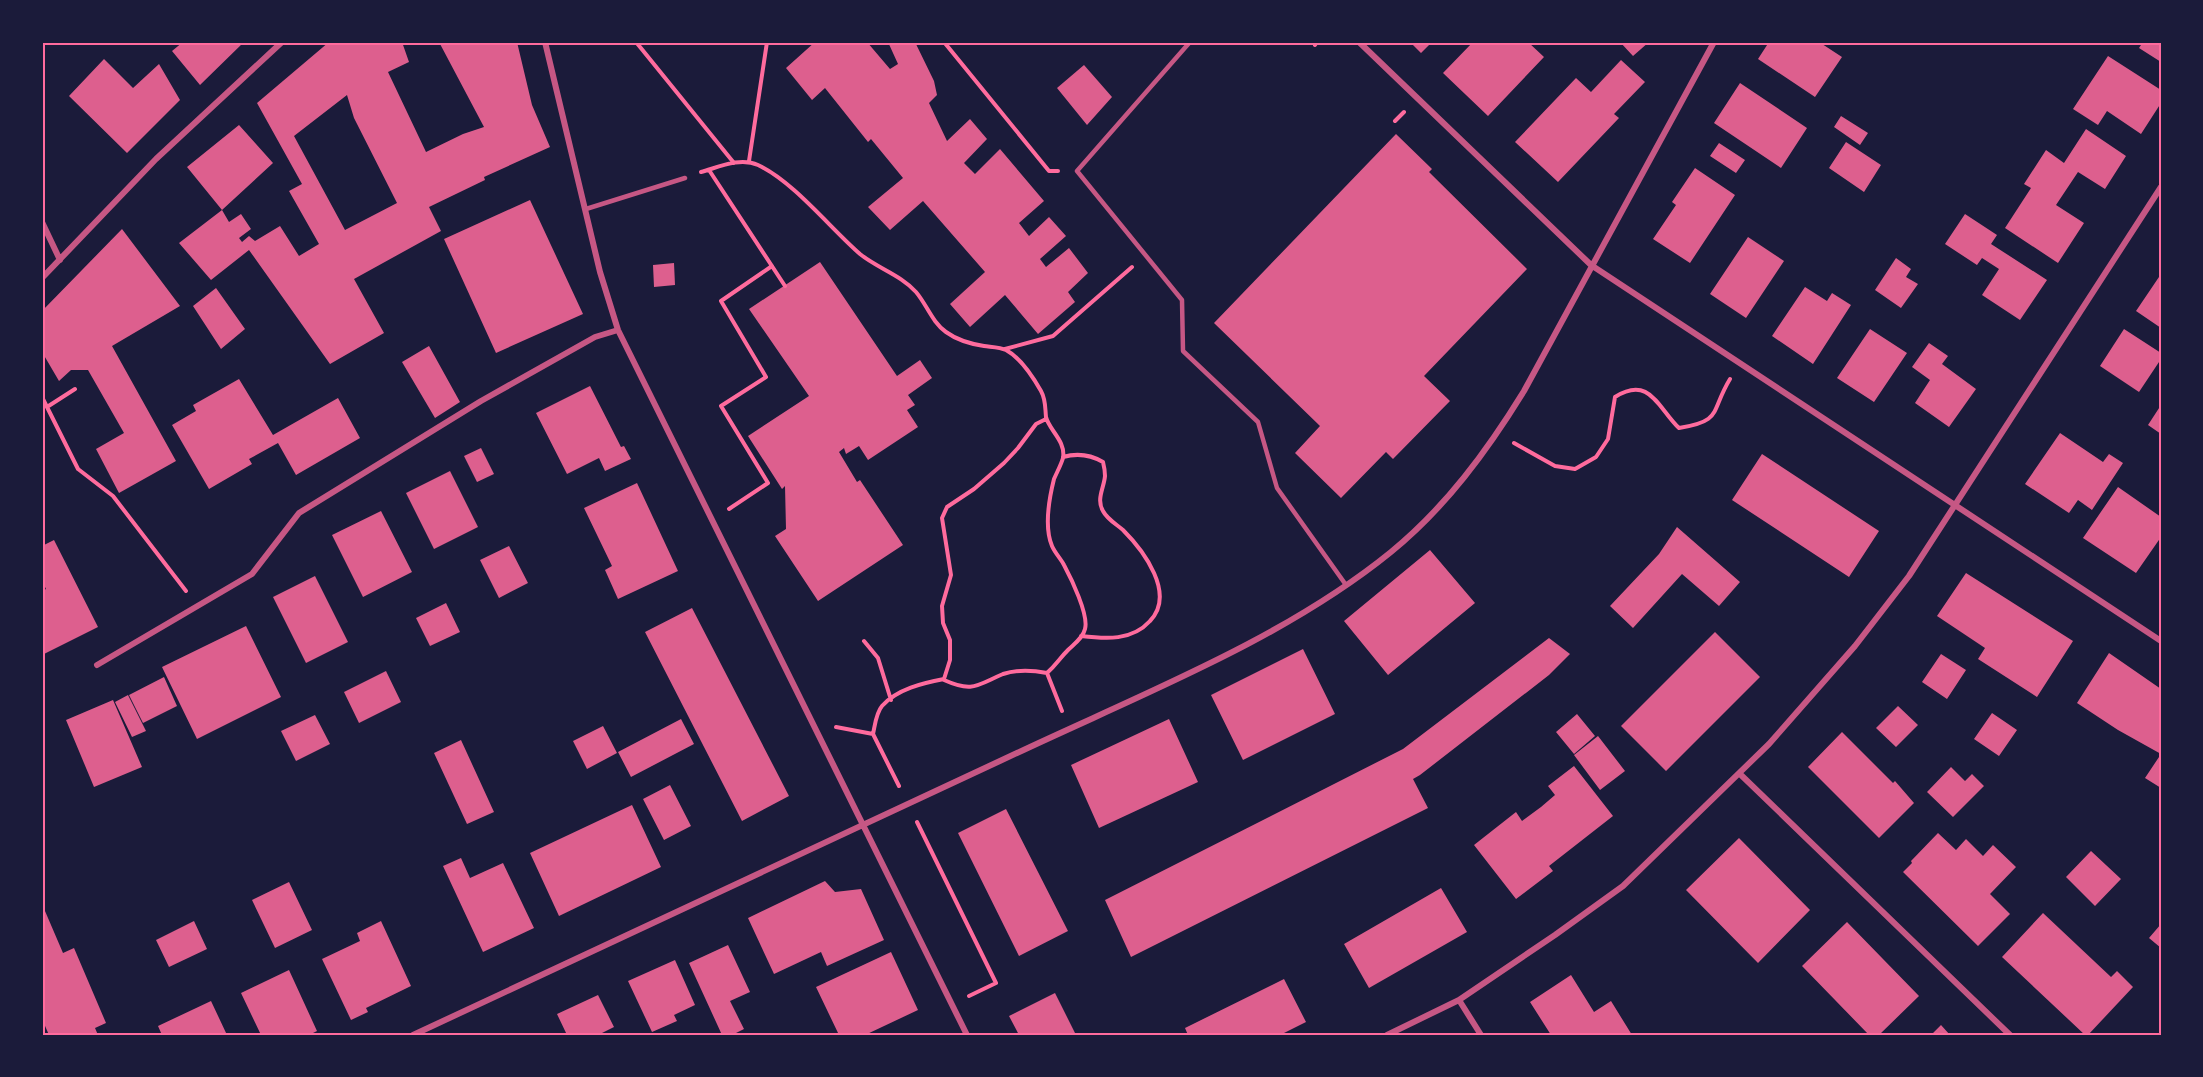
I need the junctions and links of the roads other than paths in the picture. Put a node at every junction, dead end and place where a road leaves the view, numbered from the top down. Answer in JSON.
{"nodes":[{"id":1,"x":282,"y":42,"type":"edge"},
{"id":2,"x":545,"y":42,"type":"edge"},
{"id":3,"x":1190,"y":42,"type":"edge"},
{"id":4,"x":1359,"y":42,"type":"edge"},
{"id":5,"x":1714,"y":42,"type":"edge"},
{"id":6,"x":685,"y":178,"type":"road end"},
{"id":7,"x":2161,"y":187,"type":"edge"},
{"id":8,"x":586,"y":209,"type":"junction"},
{"id":9,"x":42,"y":222,"type":"edge"},
{"id":10,"x":60,"y":260,"type":"junction"},
{"id":11,"x":1591,"y":265,"type":"junction"},
{"id":12,"x":42,"y":278,"type":"edge"},
{"id":13,"x":618,"y":330,"type":"junction"},
{"id":14,"x":1954,"y":505,"type":"junction"},
{"id":15,"x":1346,"y":585,"type":"junction"},
{"id":16,"x":2161,"y":641,"type":"edge"},
{"id":17,"x":97,"y":665,"type":"dead end"},
{"id":18,"x":1740,"y":774,"type":"junction"},
{"id":19,"x":865,"y":826,"type":"junction"},
{"id":20,"x":1459,"y":1000,"type":"junction"},
{"id":21,"x":412,"y":1035,"type":"edge"},
{"id":22,"x":967,"y":1035,"type":"edge"},
{"id":23,"x":1387,"y":1035,"type":"edge"},
{"id":24,"x":1480,"y":1035,"type":"edge"},
{"id":25,"x":2010,"y":1035,"type":"edge"}],
"edges":[{"from":1,"to":10,"type":"street"},
{"from":2,"to":8,"type":"street"},
{"from":3,"to":15,"type":"lane"},
{"from":4,"to":11,"type":"street"},
{"from":5,"to":11,"type":"street"},
{"from":6,"to":8,"type":"lane"},
{"from":7,"to":14,"type":"street"},
{"from":8,"to":13,"type":"street"},
{"from":9,"to":10,"type":"street"},
{"from":10,"to":12,"type":"street"},
{"from":11,"to":14,"type":"street"},
{"from":11,"to":15,"type":"street"},
{"from":13,"to":17,"type":"street"},
{"from":13,"to":19,"type":"street"},
{"from":14,"to":16,"type":"street"},
{"from":14,"to":18,"type":"street"},
{"from":15,"to":19,"type":"street"},
{"from":18,"to":20,"type":"street"},
{"from":18,"to":25,"type":"street"},
{"from":19,"to":21,"type":"street"},
{"from":19,"to":22,"type":"street"},
{"from":20,"to":23,"type":"street"},
{"from":20,"to":24,"type":"street"}]}
